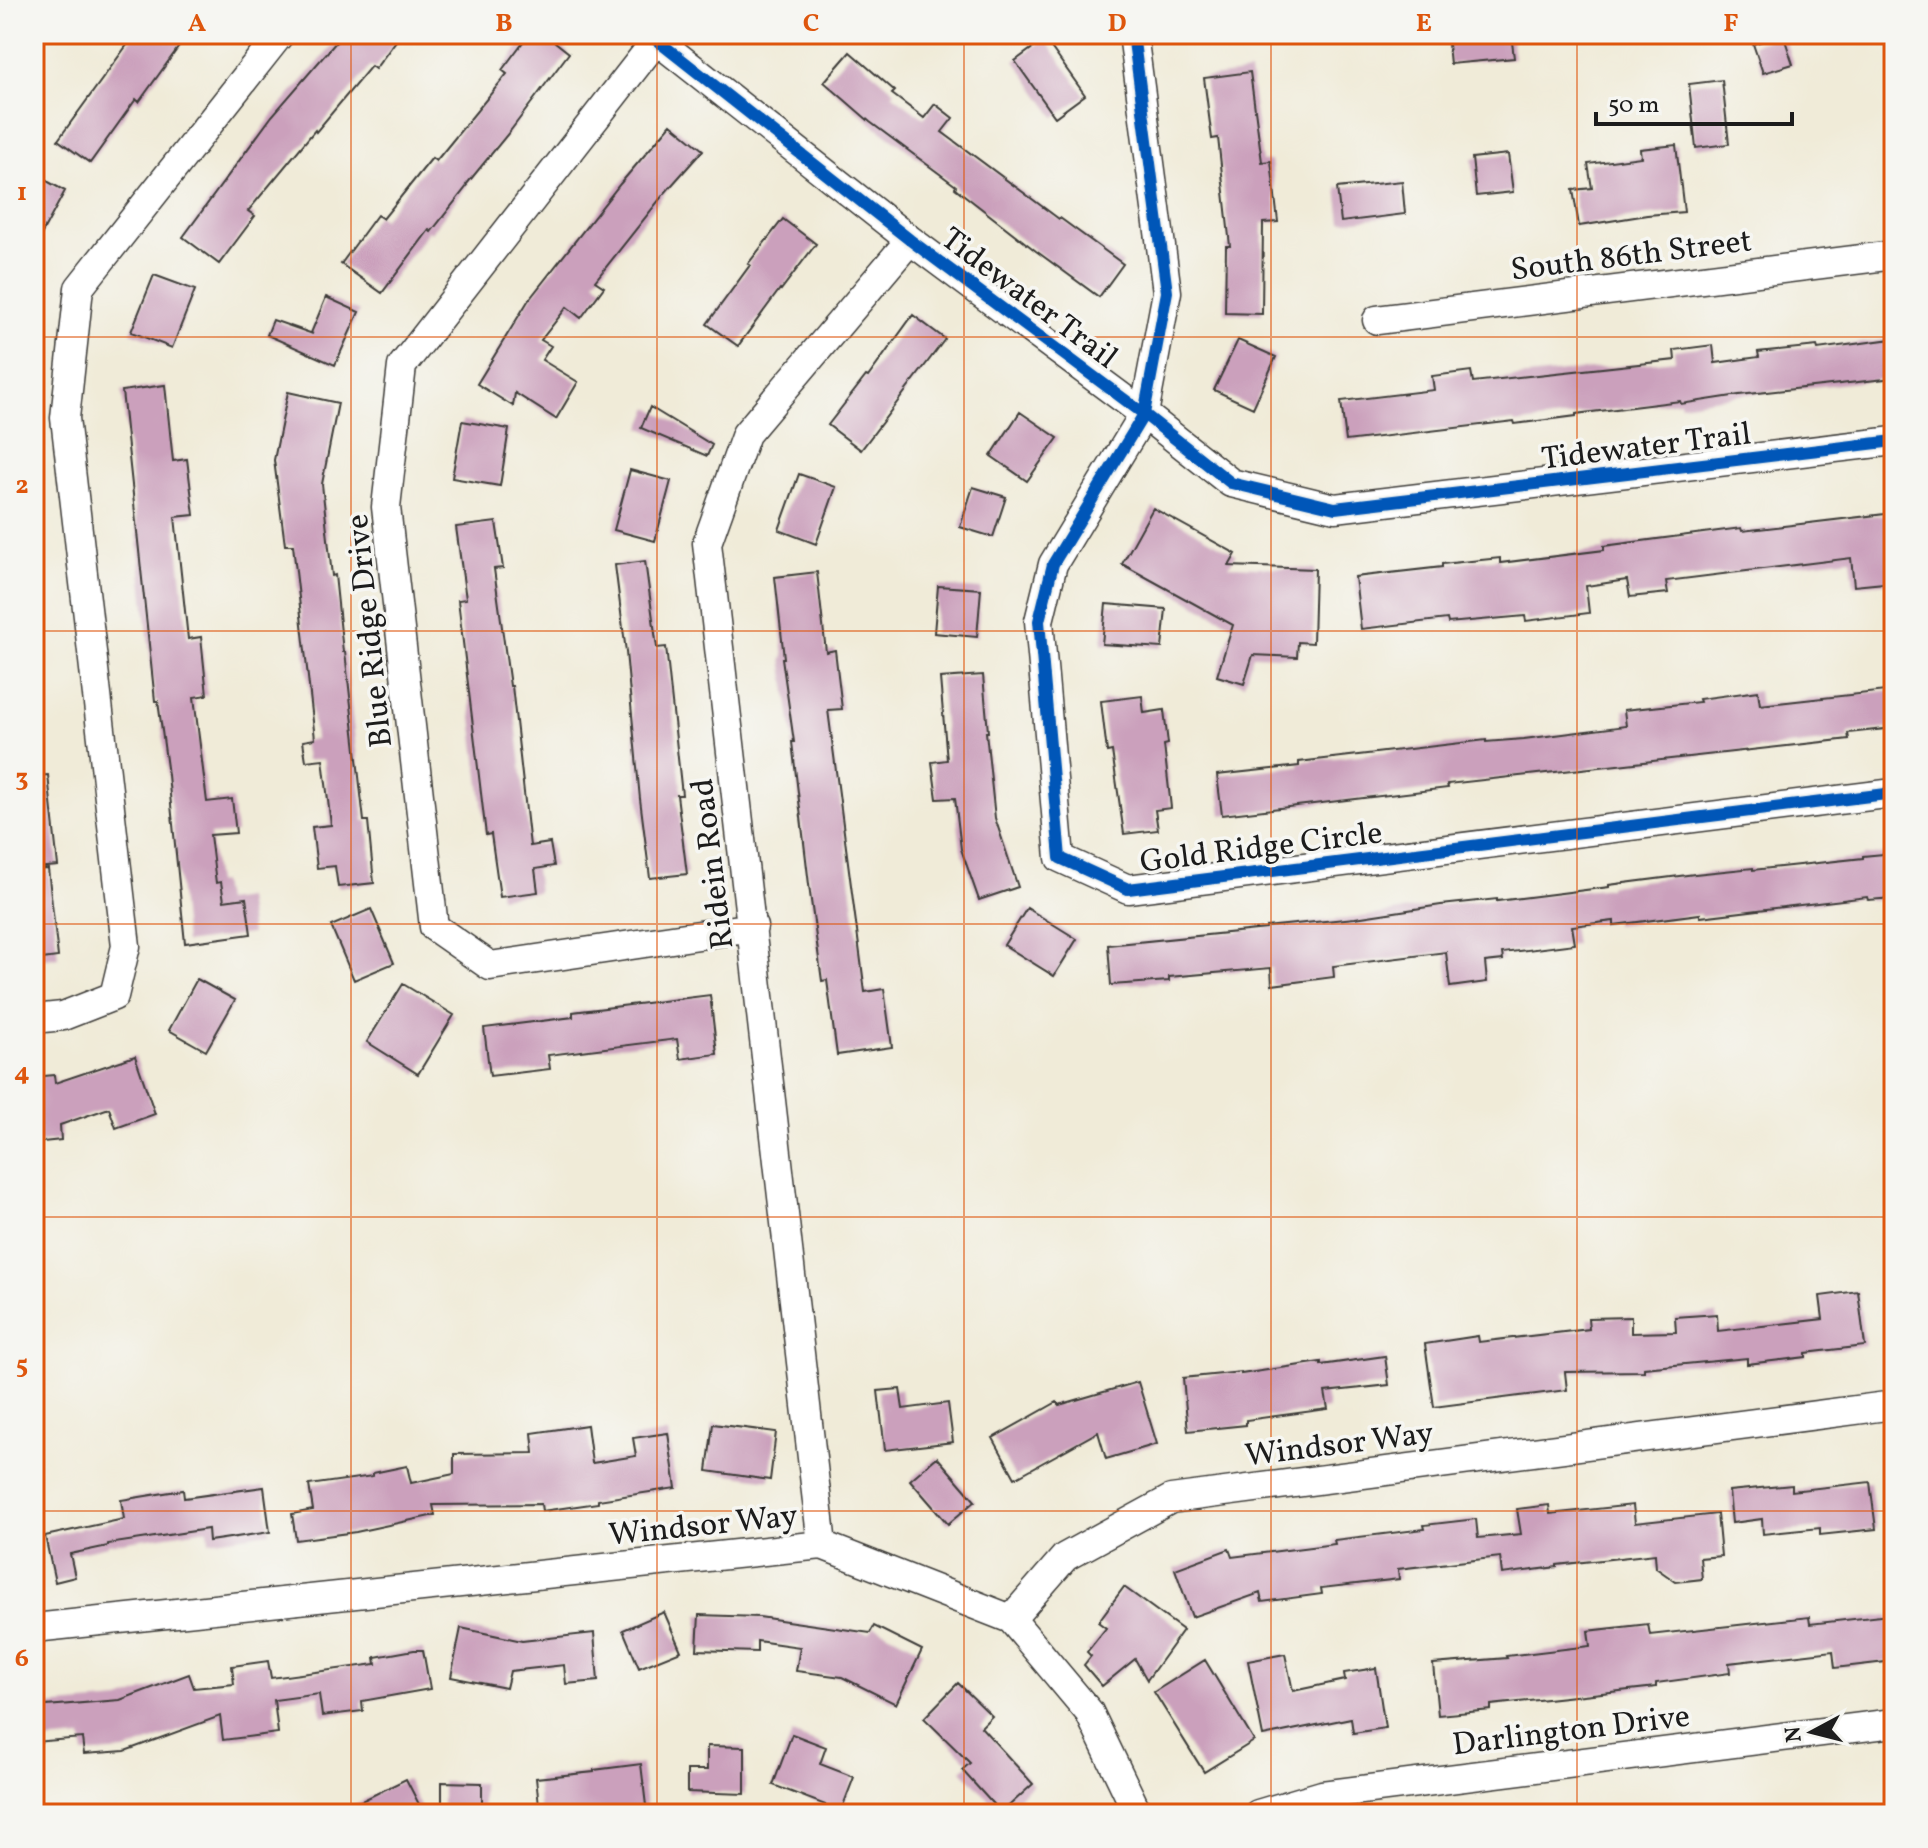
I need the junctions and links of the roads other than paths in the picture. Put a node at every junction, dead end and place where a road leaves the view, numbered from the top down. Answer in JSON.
{"nodes":[{"id":1,"x":280,"y":34,"type":"edge"},
{"id":2,"x":1133,"y":34,"type":"edge"},
{"id":3,"x":655,"y":36,"type":"edge"},
{"id":4,"x":910,"y":240,"type":"junction"},
{"id":5,"x":1894,"y":255,"type":"edge"},
{"id":6,"x":1377,"y":320,"type":"dead end"},
{"id":7,"x":1144,"y":414,"type":"junction"},
{"id":8,"x":1894,"y":441,"type":"edge"},
{"id":9,"x":1894,"y":793,"type":"edge"},
{"id":10,"x":753,"y":927,"type":"junction"},
{"id":11,"x":34,"y":1019,"type":"edge"},
{"id":12,"x":1894,"y":1405,"type":"edge"},
{"id":13,"x":822,"y":1545,"type":"junction"},
{"id":14,"x":1011,"y":1619,"type":"junction"},
{"id":15,"x":34,"y":1628,"type":"edge"},
{"id":16,"x":1894,"y":1723,"type":"edge"},
{"id":17,"x":1138,"y":1814,"type":"edge"},
{"id":18,"x":1258,"y":1814,"type":"edge"}],
"edges":[{"from":1,"to":11,"type":"street"},
{"from":2,"to":7,"type":"street"},
{"from":3,"to":4,"type":"street","name":"Tidewater Trail"},
{"from":3,"to":10,"type":"street","name":"Blue Ridge Drive"},
{"from":4,"to":7,"type":"street","name":"Tidewater Trail"},
{"from":4,"to":10,"type":"street","name":"Ridein Road"},
{"from":5,"to":6,"type":"street","name":"South 86th Street"},
{"from":7,"to":8,"type":"street","name":"Tidewater Trail"},
{"from":7,"to":9,"type":"street","name":"Gold Ridge Circle"},
{"from":10,"to":13,"type":"street","name":"Ridein Road"},
{"from":12,"to":14,"type":"street","name":"Windsor Way"},
{"from":13,"to":14,"type":"street","name":"Windsor Way"},
{"from":13,"to":15,"type":"street","name":"Windsor Way"},
{"from":14,"to":17,"type":"street"},
{"from":16,"to":18,"type":"street","name":"Darlington Drive"}]}
